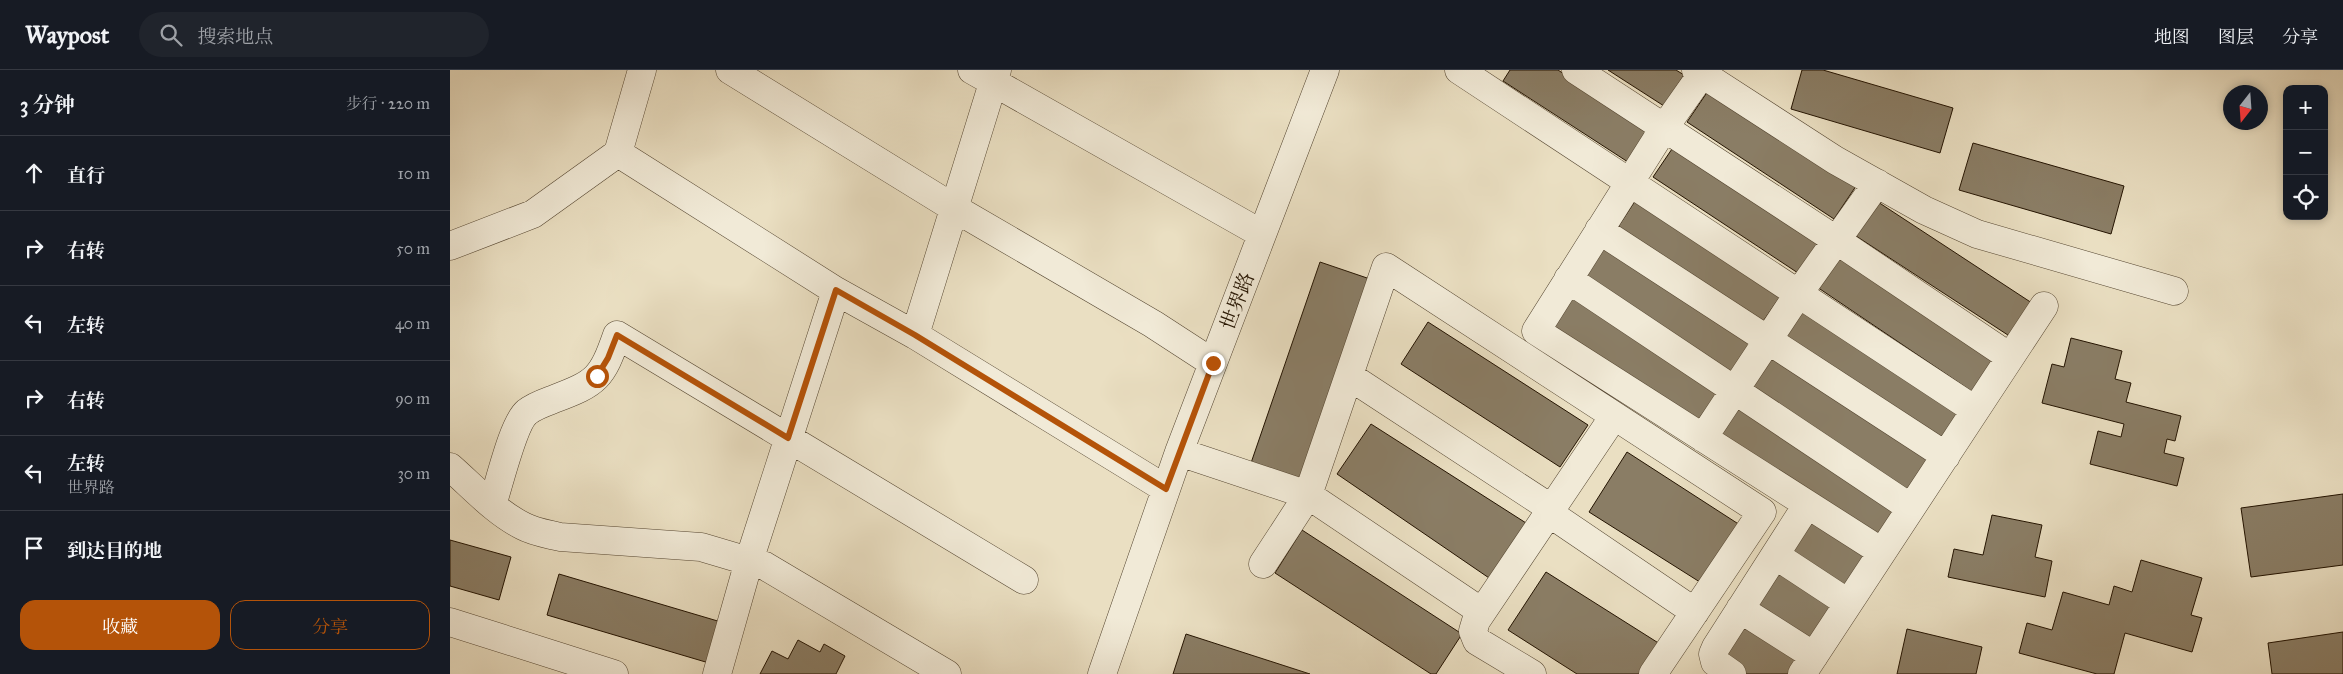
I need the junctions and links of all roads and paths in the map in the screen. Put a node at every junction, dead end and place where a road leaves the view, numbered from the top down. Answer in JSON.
{"nodes":[{"id":1,"x":642,"y":70,"type":"edge"},
{"id":2,"x":730,"y":70,"type":"edge"},
{"id":3,"x":1325,"y":70,"type":"edge"},
{"id":4,"x":1459,"y":70,"type":"edge"},
{"id":5,"x":1576,"y":70,"type":"edge"},
{"id":6,"x":1699,"y":72,"type":"edge"},
{"id":7,"x":988,"y":74,"type":"edge"},
{"id":8,"x":1489,"y":78,"type":"edge"},
{"id":9,"x":1664,"y":128,"type":"junction"},
{"id":10,"x":618,"y":153,"type":"junction"},
{"id":11,"x":1631,"y":182,"type":"junction"},
{"id":12,"x":1877,"y":183,"type":"junction"},
{"id":13,"x":954,"y":208,"type":"junction"},
{"id":14,"x":1600,"y":230,"type":"junction"},
{"id":15,"x":1262,"y":234,"type":"junction"},
{"id":16,"x":1836,"y":240,"type":"junction"},
{"id":17,"x":450,"y":246,"type":"edge"},
{"id":18,"x":1568,"y":279,"type":"junction"},
{"id":19,"x":836,"y":290,"type":"junction"},
{"id":20,"x":2174,"y":290,"type":"dead end"},
{"id":21,"x":1799,"y":293,"type":"junction"},
{"id":22,"x":2044,"y":306,"type":"dead end"},
{"id":23,"x":915,"y":335,"type":"junction"},
{"id":24,"x":1769,"y":341,"type":"junction"},
{"id":25,"x":2010,"y":357,"type":"junction"},
{"id":26,"x":1213,"y":363,"type":"junction"},
{"id":27,"x":1349,"y":376,"type":"junction"},
{"id":28,"x":1735,"y":390,"type":"junction"},
{"id":29,"x":1975,"y":410,"type":"junction"},
{"id":30,"x":1614,"y":416,"type":"junction"},
{"id":31,"x":788,"y":438,"type":"junction"},
{"id":32,"x":1703,"y":438,"type":"junction"},
{"id":33,"x":1179,"y":452,"type":"junction"},
{"id":34,"x":1946,"y":456,"type":"junction"},
{"id":35,"x":450,"y":466,"type":"edge"},
{"id":36,"x":1166,"y":489,"type":"junction"},
{"id":37,"x":1308,"y":495,"type":"junction"},
{"id":38,"x":492,"y":505,"type":"junction"},
{"id":39,"x":1807,"y":505,"type":"junction"},
{"id":40,"x":1911,"y":508,"type":"junction"},
{"id":41,"x":1550,"y":511,"type":"junction"},
{"id":42,"x":1882,"y":552,"type":"junction"},
{"id":43,"x":1775,"y":555,"type":"junction"},
{"id":44,"x":749,"y":561,"type":"junction"},
{"id":45,"x":1263,"y":564,"type":"dead end"},
{"id":46,"x":1024,"y":580,"type":"dead end"},
{"id":47,"x":1848,"y":603,"type":"junction"},
{"id":48,"x":1740,"y":609,"type":"junction"},
{"id":49,"x":1482,"y":612,"type":"junction"},
{"id":50,"x":1695,"y":612,"type":"junction"},
{"id":51,"x":450,"y":622,"type":"edge"},
{"id":52,"x":1808,"y":665,"type":"edge"},
{"id":53,"x":614,"y":674,"type":"edge"},
{"id":54,"x":717,"y":674,"type":"edge"},
{"id":55,"x":947,"y":674,"type":"edge"},
{"id":56,"x":1102,"y":674,"type":"edge"},
{"id":57,"x":1532,"y":674,"type":"edge"},
{"id":58,"x":1653,"y":674,"type":"edge"},
{"id":59,"x":1732,"y":674,"type":"edge"}],
"edges":[{"from":1,"to":10,"type":"street"},
{"from":2,"to":13,"type":"street"},
{"from":3,"to":15,"type":"street","name":"世界路"},
{"from":4,"to":8,"type":"street"},
{"from":5,"to":9,"type":"street"},
{"from":6,"to":9,"type":"street"},
{"from":6,"to":12,"type":"street"},
{"from":7,"to":13,"type":"street"},
{"from":7,"to":15,"type":"street"},
{"from":8,"to":11,"type":"street"},
{"from":9,"to":11,"type":"street"},
{"from":9,"to":16,"type":"street"},
{"from":10,"to":17,"type":"street"},
{"from":10,"to":19,"type":"street"},
{"from":11,"to":14,"type":"street"},
{"from":11,"to":21,"type":"street"},
{"from":12,"to":16,"type":"street"},
{"from":12,"to":20,"type":"street"},
{"from":13,"to":23,"type":"street"},
{"from":13,"to":26,"type":"street"},
{"from":14,"to":18,"type":"street"},
{"from":14,"to":24,"type":"street"},
{"from":15,"to":26,"type":"street","name":"世界路"},
{"from":16,"to":21,"type":"street"},
{"from":16,"to":25,"type":"street"},
{"from":18,"to":28,"type":"street"},
{"from":18,"to":32,"type":"street"},
{"from":19,"to":23,"type":"street"},
{"from":19,"to":31,"type":"street"},
{"from":21,"to":24,"type":"street"},
{"from":21,"to":29,"type":"street"},
{"from":22,"to":25,"type":"street"},
{"from":23,"to":36,"type":"street"},
{"from":24,"to":28,"type":"street"},
{"from":24,"to":34,"type":"street"},
{"from":25,"to":29,"type":"street"},
{"from":26,"to":33,"type":"street","name":"世界路"},
{"from":27,"to":30,"type":"street"},
{"from":27,"to":37,"type":"street"},
{"from":27,"to":41,"type":"street"},
{"from":28,"to":32,"type":"street"},
{"from":28,"to":40,"type":"street"},
{"from":29,"to":34,"type":"street"},
{"from":30,"to":41,"type":"street"},
{"from":30,"to":50,"type":"street"},
{"from":31,"to":38,"type":"street"},
{"from":31,"to":44,"type":"street"},
{"from":31,"to":46,"type":"street"},
{"from":32,"to":39,"type":"street"},
{"from":33,"to":36,"type":"street","name":"世界路"},
{"from":33,"to":37,"type":"street"},
{"from":34,"to":40,"type":"street"},
{"from":35,"to":38,"type":"street"},
{"from":36,"to":56,"type":"street","name":"世界路"},
{"from":37,"to":45,"type":"street"},
{"from":37,"to":49,"type":"street"},
{"from":38,"to":44,"type":"street"},
{"from":39,"to":42,"type":"street"},
{"from":39,"to":43,"type":"street"},
{"from":40,"to":42,"type":"street"},
{"from":41,"to":49,"type":"street"},
{"from":41,"to":50,"type":"street"},
{"from":42,"to":47,"type":"street"},
{"from":43,"to":47,"type":"street"},
{"from":43,"to":48,"type":"street"},
{"from":44,"to":54,"type":"street"},
{"from":44,"to":55,"type":"street"},
{"from":47,"to":52,"type":"street"},
{"from":48,"to":52,"type":"street"},
{"from":48,"to":59,"type":"street"},
{"from":49,"to":57,"type":"street"},
{"from":50,"to":58,"type":"street"},
{"from":51,"to":53,"type":"street"}]}
